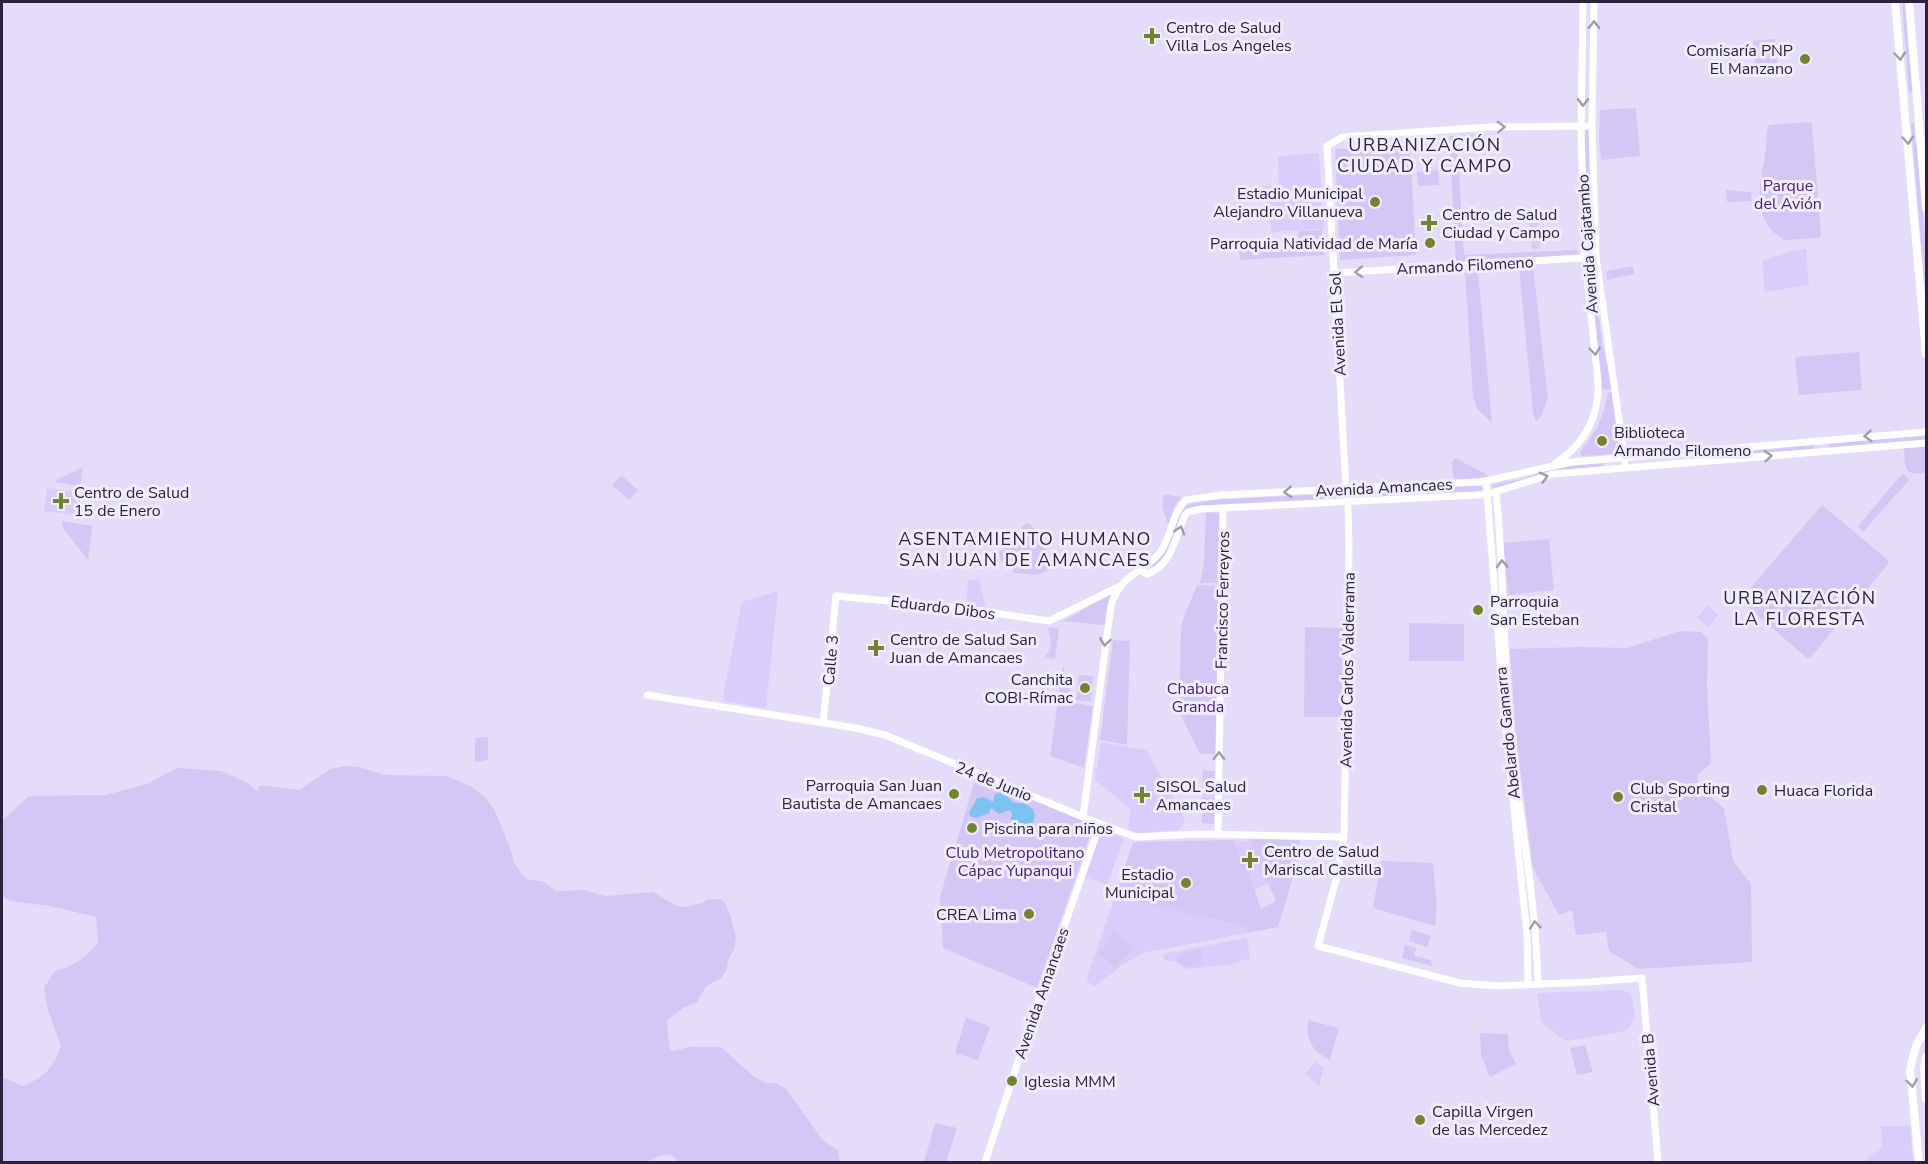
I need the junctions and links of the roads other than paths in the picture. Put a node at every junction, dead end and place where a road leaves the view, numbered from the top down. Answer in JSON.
{"nodes":[{"id":1,"x":1583,"y":2,"type":"edge"},
{"id":2,"x":1594,"y":2,"type":"edge"},
{"id":3,"x":1895,"y":2,"type":"edge"},
{"id":4,"x":1909,"y":2,"type":"edge"},
{"id":5,"x":1584,"y":54,"type":"junction"},
{"id":6,"x":1594,"y":54,"type":"junction"},
{"id":7,"x":1582,"y":126,"type":"junction"},
{"id":8,"x":1592,"y":126,"type":"junction"},
{"id":9,"x":1926,"y":208,"type":"edge"},
{"id":10,"x":1596,"y":257,"type":"junction"},
{"id":11,"x":1585,"y":258,"type":"junction"},
{"id":12,"x":1334,"y":273,"type":"junction"},
{"id":13,"x":1926,"y":337,"type":"edge"},
{"id":14,"x":1926,"y":347,"type":"edge"},
{"id":15,"x":1926,"y":354,"type":"edge"},
{"id":16,"x":1926,"y":432,"type":"edge"},
{"id":17,"x":1926,"y":443,"type":"edge"},
{"id":18,"x":1624,"y":457,"type":"junction"},
{"id":19,"x":1549,"y":466,"type":"junction"},
{"id":20,"x":1626,"y":468,"type":"junction"},
{"id":21,"x":1486,"y":481,"type":"junction"},
{"id":22,"x":1346,"y":489,"type":"junction"},
{"id":23,"x":1496,"y":491,"type":"junction"},
{"id":24,"x":1488,"y":494,"type":"junction"},
{"id":25,"x":1348,"y":502,"type":"junction"},
{"id":26,"x":1223,"y":509,"type":"junction"},
{"id":27,"x":1139,"y":569,"type":"junction"},
{"id":28,"x":1120,"y":586,"type":"junction"},
{"id":29,"x":836,"y":596,"type":"joint"},
{"id":30,"x":646,"y":695,"type":"dead end"},
{"id":31,"x":823,"y":723,"type":"junction"},
{"id":32,"x":1083,"y":817,"type":"junction"},
{"id":33,"x":1100,"y":824,"type":"junction"},
{"id":34,"x":1218,"y":835,"type":"junction"},
{"id":35,"x":1344,"y":837,"type":"junction"},
{"id":36,"x":1532,"y":893,"type":"junction"},
{"id":37,"x":1523,"y":894,"type":"junction"},
{"id":38,"x":1528,"y":984,"type":"junction"},
{"id":39,"x":1538,"y":984,"type":"junction"},
{"id":40,"x":1926,"y":1028,"type":"edge"},
{"id":41,"x":1926,"y":1057,"type":"edge"},
{"id":42,"x":1926,"y":1099,"type":"edge"},
{"id":43,"x":985,"y":1162,"type":"edge"},
{"id":44,"x":1658,"y":1162,"type":"edge"},
{"id":45,"x":1919,"y":1162,"type":"edge"}],
"edges":[{"from":1,"to":5,"type":"street","name":"Avenida Cajatambo"},
{"from":6,"to":2,"type":"street","name":"Avenida Cajatambo","one_way":true},
{"from":3,"to":13,"type":"main road","one_way":true},
{"from":4,"to":9,"type":"main road"},
{"from":5,"to":6,"type":"street"},
{"from":5,"to":7,"type":"street","name":"Avenida Cajatambo","one_way":true},
{"from":6,"to":8,"type":"street","name":"Avenida Cajatambo"},
{"from":7,"to":8,"type":"street"},
{"from":7,"to":11,"type":"street","name":"Avenida Cajatambo"},
{"from":12,"to":7,"type":"street","name":"Avenida El Sol","one_way":true},
{"from":8,"to":10,"type":"street","name":"Avenida Cajatambo"},
{"from":10,"to":11,"type":"street","name":"Armando Filomeno"},
{"from":10,"to":18,"type":"street","name":"Avenida Cajatambo"},
{"from":11,"to":12,"type":"street","name":"Armando Filomeno","one_way":true},
{"from":11,"to":19,"type":"street","name":"Avenida Cajatambo","one_way":true},
{"from":12,"to":22,"type":"street","name":"Avenida El Sol"},
{"from":13,"to":14,"type":"main road"},
{"from":14,"to":15,"type":"main road"},
{"from":16,"to":18,"type":"street","name":"Avenida Amancaes","one_way":true},
{"from":20,"to":17,"type":"street","name":"Avenida Amancaes","one_way":true},
{"from":18,"to":19,"type":"street","name":"Avenida Amancaes"},
{"from":18,"to":20,"type":"street","name":"Avenida Cajatambo"},
{"from":19,"to":21,"type":"street","name":"Avenida Amancaes"},
{"from":23,"to":20,"type":"street","name":"Avenida Amancaes","one_way":true},
{"from":21,"to":22,"type":"street","name":"Avenida Amancaes"},
{"from":21,"to":24,"type":"street","name":"Abelardo Gamarra"},
{"from":22,"to":25,"type":"street","name":"Avenida El Sol"},
{"from":22,"to":27,"type":"street","name":"Avenida Amancaes","one_way":true},
{"from":23,"to":24,"type":"street","name":"Avenida Amancaes"},
{"from":36,"to":23,"type":"street","name":"Abelardo Gamarra","one_way":true},
{"from":24,"to":25,"type":"street","name":"Avenida Amancaes"},
{"from":24,"to":37,"type":"street","name":"Abelardo Gamarra"},
{"from":25,"to":26,"type":"street","name":"Avenida Amancaes"},
{"from":25,"to":35,"type":"street","name":"Avenida Carlos Valderrama"},
{"from":27,"to":26,"type":"street","name":"Avenida Amancaes","one_way":true},
{"from":34,"to":26,"type":"street","name":"Francisco Ferreyros","one_way":true},
{"from":27,"to":28,"type":"street","name":"Avenida Amancaes"},
{"from":28,"to":29,"type":"street","name":"Eduardo Dibos"},
{"from":28,"to":32,"type":"street","name":"Avenida Amancaes","one_way":true},
{"from":29,"to":31,"type":"street","name":"Calle 3"},
{"from":30,"to":31,"type":"street","name":"24 de Junio"},
{"from":31,"to":32,"type":"street","name":"24 de Junio"},
{"from":32,"to":33,"type":"street","name":"24 de Junio"},
{"from":33,"to":34,"type":"street","name":"24 de Junio"},
{"from":33,"to":43,"type":"street","name":"Avenida Amancaes"},
{"from":34,"to":35,"type":"street","name":"24 de Junio"},
{"from":35,"to":38,"type":"street","name":"Avenida Carlos Valderrama"},
{"from":36,"to":37,"type":"street"},
{"from":39,"to":36,"type":"street","name":"Abelardo Gamarra","one_way":true},
{"from":37,"to":38,"type":"street","name":"Abelardo Gamarra"},
{"from":38,"to":39,"type":"street"},
{"from":39,"to":44,"type":"street","name":"Avenida B"},
{"from":40,"to":45,"type":"main road","one_way":true},
{"from":41,"to":42,"type":"main road"}]}
